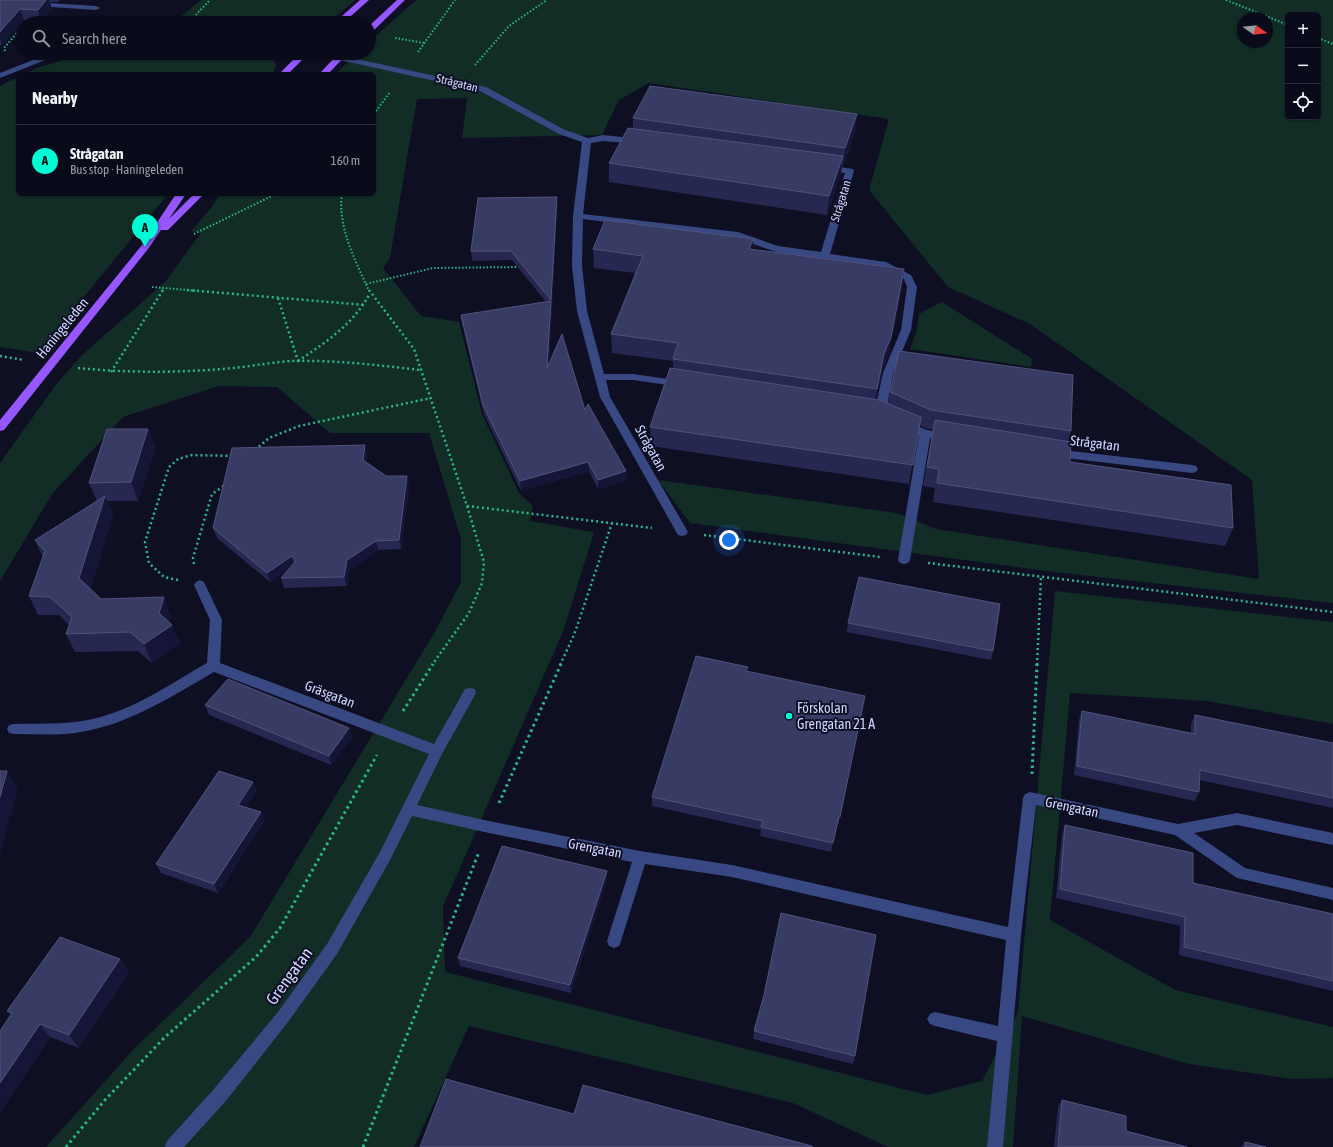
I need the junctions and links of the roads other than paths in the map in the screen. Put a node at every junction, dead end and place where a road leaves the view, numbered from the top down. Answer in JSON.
{"nodes":[{"id":1,"x":365,"y":0,"type":"edge"},
{"id":2,"x":401,"y":0,"type":"edge"},
{"id":3,"x":28,"y":4,"type":"edge"},
{"id":4,"x":96,"y":8,"type":"dead end"},
{"id":5,"x":346,"y":16,"type":"edge"},
{"id":6,"x":376,"y":23,"type":"edge"},
{"id":7,"x":40,"y":60,"type":"edge"},
{"id":8,"x":298,"y":60,"type":"edge"},
{"id":9,"x":337,"y":60,"type":"edge"},
{"id":10,"x":363,"y":60,"type":"edge"},
{"id":11,"x":285,"y":72,"type":"edge"},
{"id":12,"x":325,"y":72,"type":"edge"},
{"id":13,"x":0,"y":76,"type":"edge"},
{"id":14,"x":587,"y":141,"type":"junction"},
{"id":15,"x":650,"y":143,"type":"edge"},
{"id":16,"x":819,"y":167,"type":"edge"},
{"id":17,"x":180,"y":196,"type":"edge"},
{"id":18,"x":197,"y":196,"type":"edge"},
{"id":19,"x":578,"y":216,"type":"junction"},
{"id":20,"x":145,"y":247,"type":"junction"},
{"id":21,"x":825,"y":255,"type":"junction"},
{"id":22,"x":599,"y":377,"type":"junction"},
{"id":23,"x":695,"y":386,"type":"edge"},
{"id":24,"x":0,"y":427,"type":"edge"},
{"id":25,"x":925,"y":433,"type":"junction"},
{"id":26,"x":956,"y":438,"type":"edge"},
{"id":27,"x":1041,"y":451,"type":"edge"},
{"id":28,"x":1192,"y":469,"type":"dead end"},
{"id":29,"x":682,"y":532,"type":"dead end"},
{"id":30,"x":904,"y":560,"type":"dead end"},
{"id":31,"x":200,"y":585,"type":"road end"},
{"id":32,"x":213,"y":666,"type":"junction"},
{"id":33,"x":470,"y":693,"type":"dead end"},
{"id":34,"x":14,"y":729,"type":"dead end"},
{"id":35,"x":437,"y":751,"type":"junction"},
{"id":36,"x":409,"y":809,"type":"junction"},
{"id":37,"x":1178,"y":830,"type":"junction"},
{"id":38,"x":1333,"y":839,"type":"edge"},
{"id":39,"x":640,"y":857,"type":"junction"},
{"id":40,"x":1333,"y":894,"type":"edge"},
{"id":41,"x":1014,"y":935,"type":"junction"},
{"id":42,"x":614,"y":940,"type":"dead end"},
{"id":43,"x":935,"y":1019,"type":"dead end"},
{"id":44,"x":1004,"y":1035,"type":"junction"},
{"id":45,"x":173,"y":1147,"type":"edge"},
{"id":46,"x":994,"y":1147,"type":"edge"}],
"edges":[{"from":1,"to":5,"type":"main road"},
{"from":2,"to":6,"type":"main road"},
{"from":3,"to":4,"type":"street"},
{"from":7,"to":13,"type":"street"},
{"from":8,"to":11,"type":"main road"},
{"from":9,"to":12,"type":"main road"},
{"from":10,"to":14,"type":"street","name":"Strågatan"},
{"from":14,"to":15,"type":"street","name":"Strågatan"},
{"from":14,"to":19,"type":"street","name":"Strågatan"},
{"from":16,"to":21,"type":"street","name":"Strågatan"},
{"from":17,"to":20,"type":"main road","name":"Haningeleden"},
{"from":18,"to":20,"type":"main road","name":"Haningeleden"},
{"from":19,"to":21,"type":"street"},
{"from":19,"to":22,"type":"street","name":"Strågatan"},
{"from":20,"to":24,"type":"main road","name":"Haningeleden"},
{"from":21,"to":25,"type":"street"},
{"from":22,"to":23,"type":"street"},
{"from":22,"to":29,"type":"street","name":"Strågatan"},
{"from":25,"to":26,"type":"street"},
{"from":25,"to":30,"type":"street"},
{"from":27,"to":28,"type":"street","name":"Strågatan"},
{"from":31,"to":32,"type":"street"},
{"from":32,"to":34,"type":"street"},
{"from":32,"to":35,"type":"street","name":"Gräsgatan"},
{"from":33,"to":35,"type":"street","name":"Grengatan"},
{"from":35,"to":36,"type":"street","name":"Grengatan"},
{"from":36,"to":39,"type":"street","name":"Grengatan"},
{"from":36,"to":45,"type":"street","name":"Grengatan"},
{"from":37,"to":38,"type":"street","name":"Grengatan"},
{"from":37,"to":40,"type":"street","name":"Grengatan"},
{"from":37,"to":41,"type":"street","name":"Grengatan"},
{"from":39,"to":41,"type":"street","name":"Grengatan"},
{"from":39,"to":42,"type":"street"},
{"from":41,"to":44,"type":"street","name":"Grengatan"},
{"from":43,"to":44,"type":"street"},
{"from":44,"to":46,"type":"street","name":"Grengatan"}]}
